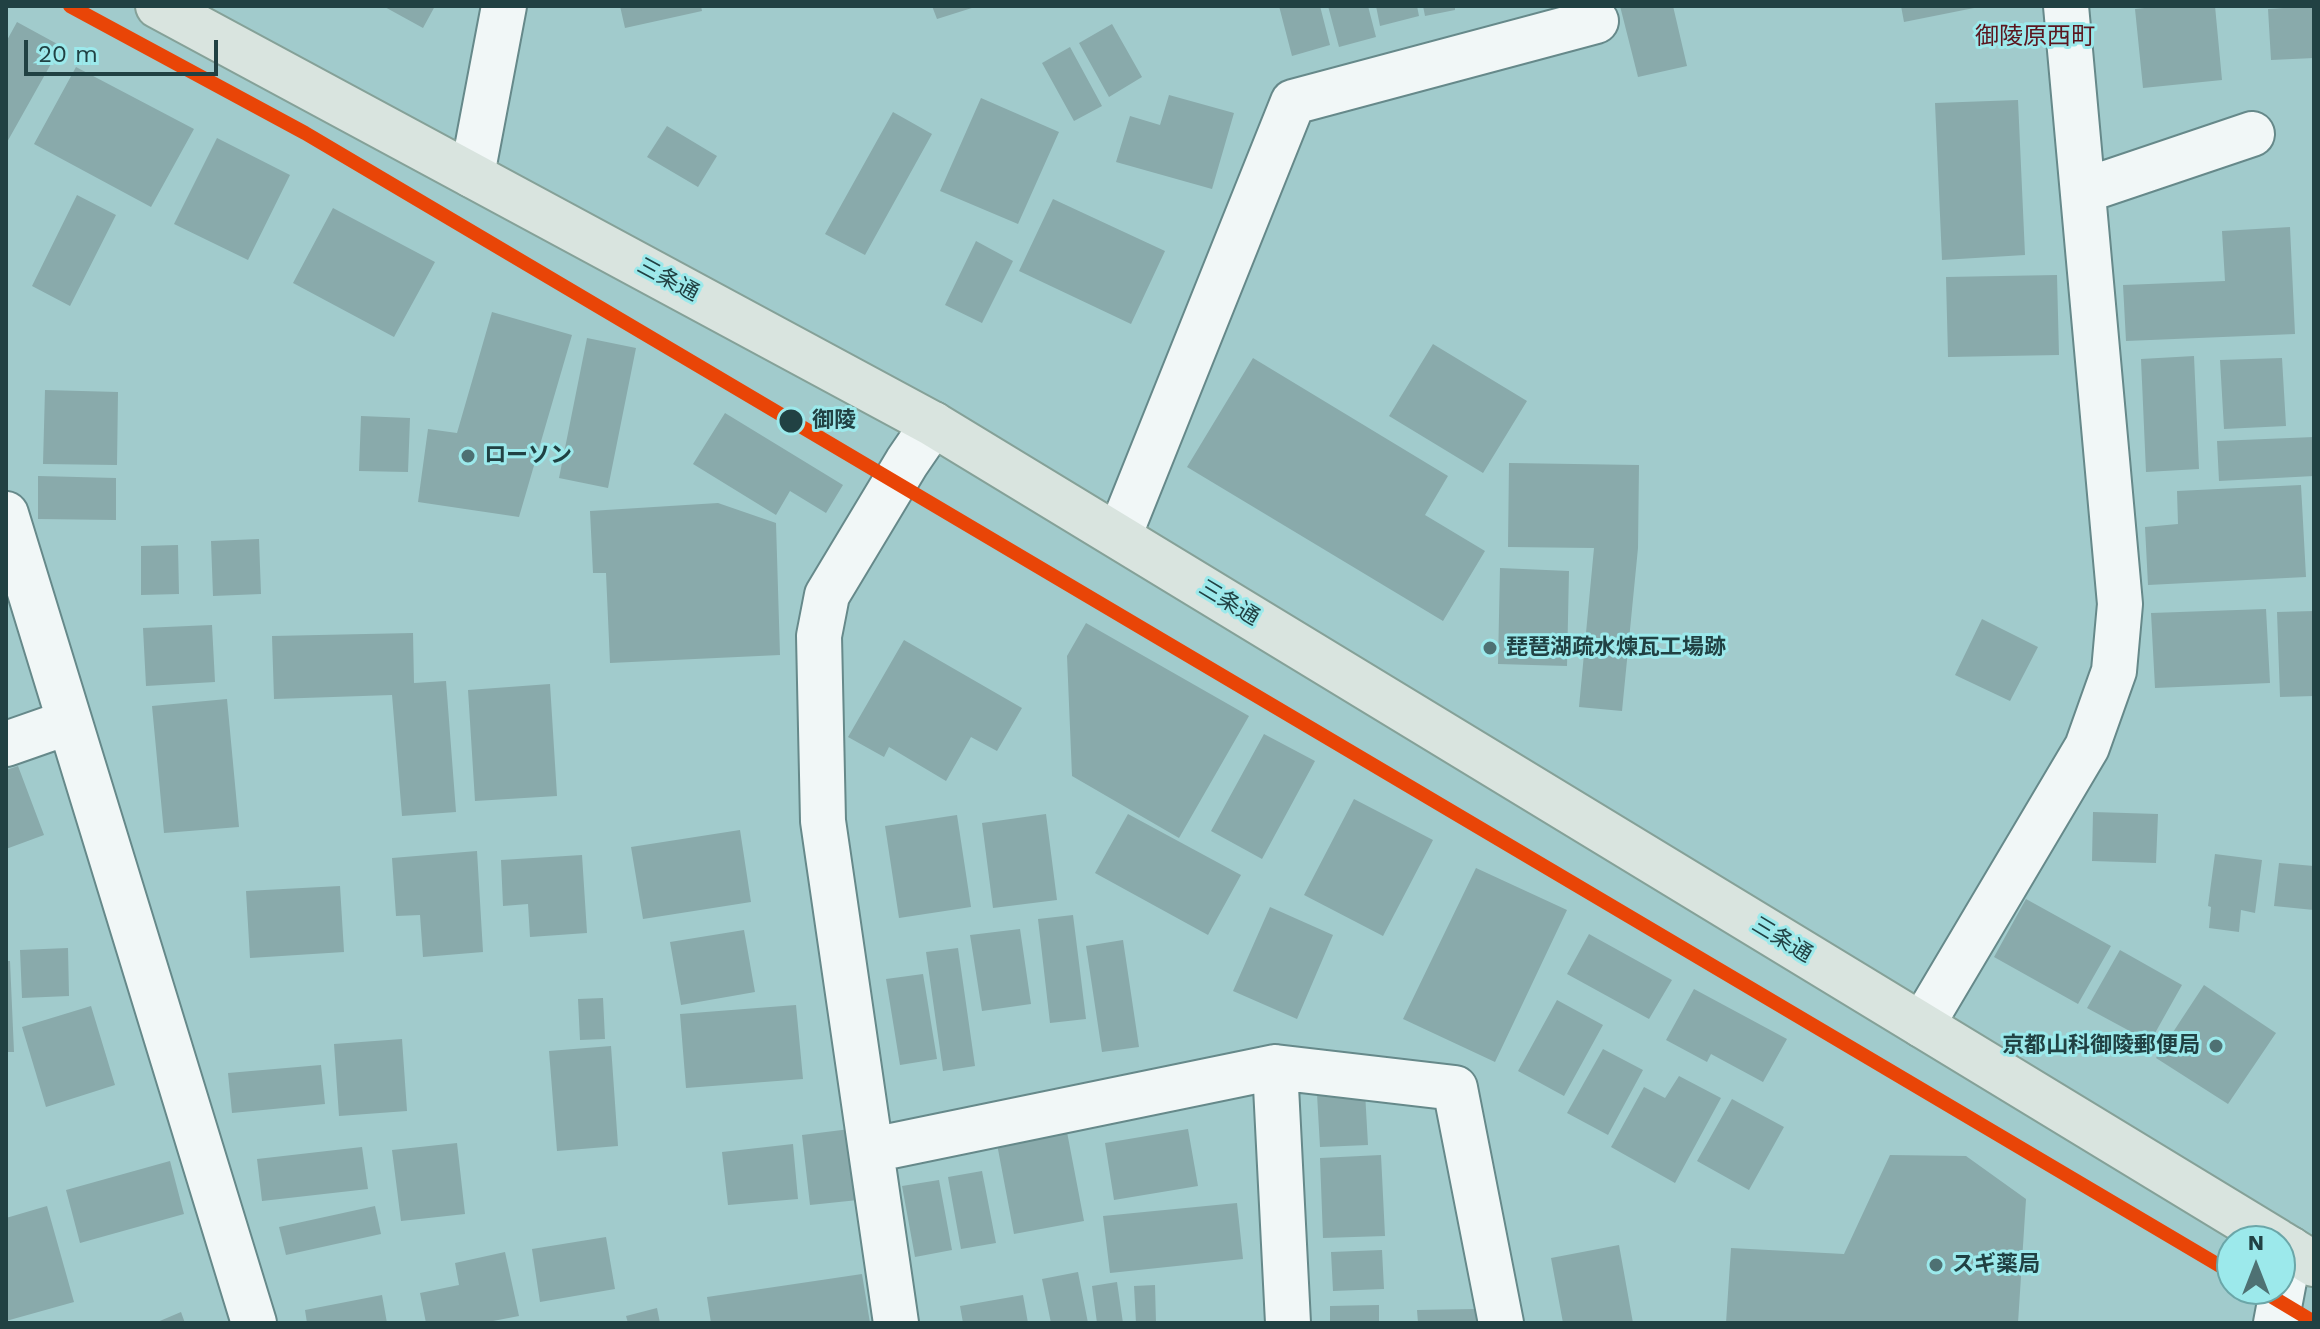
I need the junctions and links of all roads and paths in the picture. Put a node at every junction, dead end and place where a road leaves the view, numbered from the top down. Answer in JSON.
{"nodes":[{"id":1,"x":158,"y":6,"type":"edge"},
{"id":2,"x":504,"y":6,"type":"edge"},
{"id":3,"x":2066,"y":6,"type":"edge"},
{"id":4,"x":1596,"y":21,"type":"dead end"},
{"id":5,"x":2252,"y":134,"type":"dead end"},
{"id":6,"x":472,"y":175,"type":"junction"},
{"id":7,"x":2083,"y":191,"type":"junction"},
{"id":8,"x":933,"y":424,"type":"junction"},
{"id":9,"x":6,"y":514,"type":"edge"},
{"id":10,"x":1119,"y":536,"type":"junction"},
{"id":11,"x":69,"y":722,"type":"junction"},
{"id":12,"x":6,"y":744,"type":"edge"},
{"id":13,"x":1922,"y":1025,"type":"junction"},
{"id":14,"x":1275,"y":1067,"type":"junction"},
{"id":15,"x":872,"y":1150,"type":"junction"},
{"id":16,"x":2251,"y":1225,"type":"edge"},
{"id":17,"x":254,"y":1323,"type":"edge"},
{"id":18,"x":896,"y":1323,"type":"edge"},
{"id":19,"x":1288,"y":1323,"type":"edge"},
{"id":20,"x":1501,"y":1323,"type":"edge"}],
"edges":[{"from":1,"to":6,"type":"main road","name":"三条通"},
{"from":2,"to":6,"type":"street"},
{"from":3,"to":7,"type":"street"},
{"from":4,"to":10,"type":"street"},
{"from":5,"to":7,"type":"street"},
{"from":6,"to":8,"type":"main road","name":"三条通"},
{"from":7,"to":13,"type":"street"},
{"from":8,"to":10,"type":"main road","name":"三条通"},
{"from":8,"to":15,"type":"street"},
{"from":9,"to":11,"type":"street"},
{"from":10,"to":13,"type":"main road","name":"三条通"},
{"from":11,"to":12,"type":"street"},
{"from":11,"to":17,"type":"street"},
{"from":13,"to":16,"type":"main road","name":"三条通"},
{"from":14,"to":15,"type":"street"},
{"from":14,"to":19,"type":"street"},
{"from":14,"to":20,"type":"street"},
{"from":15,"to":18,"type":"street"}]}
